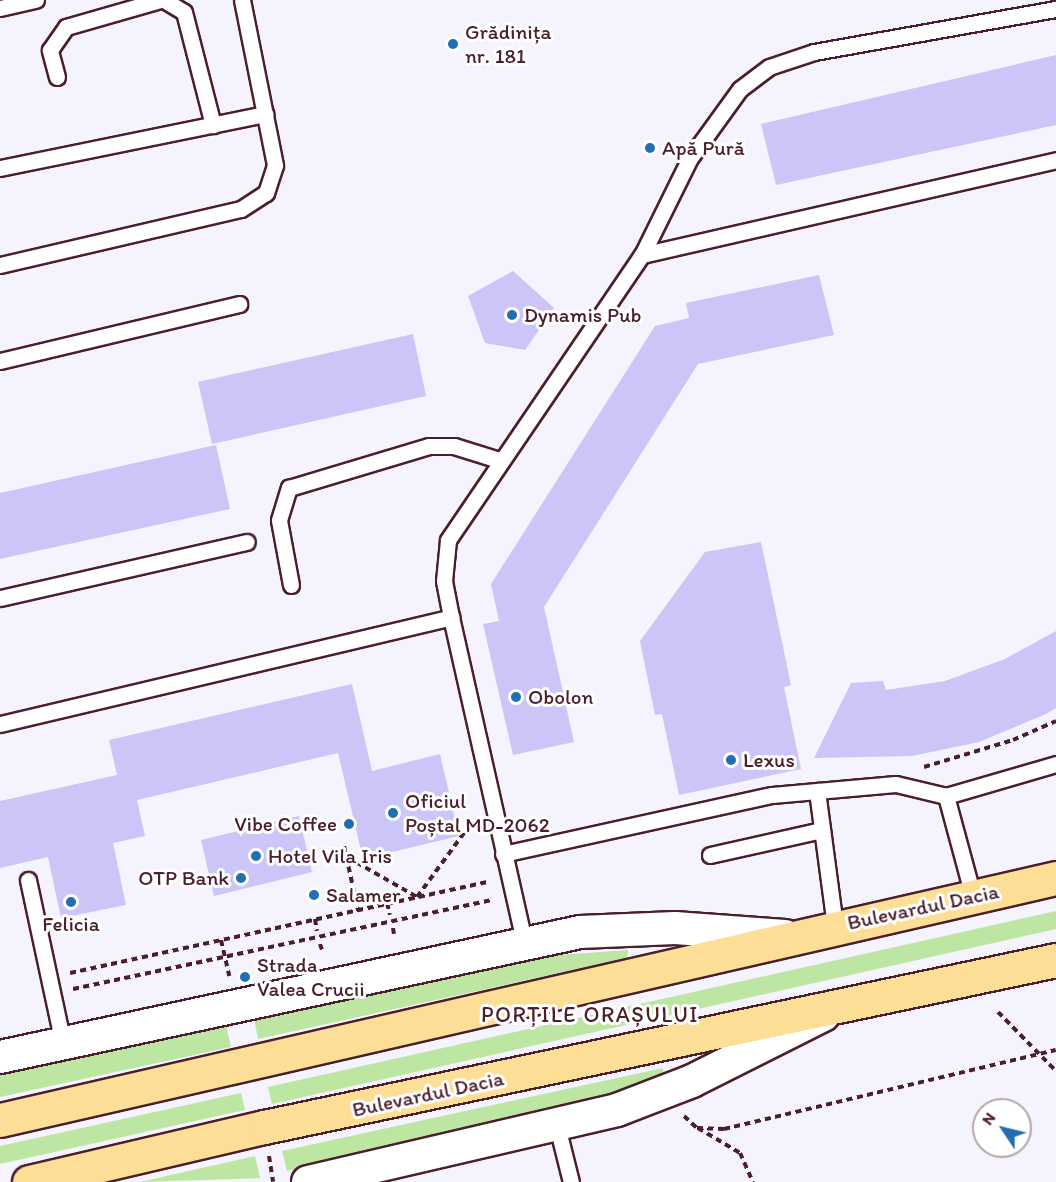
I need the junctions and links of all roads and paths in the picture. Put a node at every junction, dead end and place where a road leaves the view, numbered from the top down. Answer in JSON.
{"nodes":[{"id":1,"x":36,"y":0,"type":"edge"},
{"id":2,"x":162,"y":0,"type":"edge"},
{"id":3,"x":242,"y":0,"type":"edge"},
{"id":4,"x":0,"y":8,"type":"edge"},
{"id":5,"x":1056,"y":9,"type":"edge"},
{"id":6,"x":57,"y":77,"type":"dead end"},
{"id":7,"x":266,"y":114,"type":"junction"},
{"id":8,"x":213,"y":125,"type":"junction"},
{"id":9,"x":1056,"y":160,"type":"edge"},
{"id":10,"x":0,"y":168,"type":"edge"},
{"id":11,"x":642,"y":255,"type":"junction"},
{"id":12,"x":0,"y":265,"type":"edge"},
{"id":13,"x":239,"y":304,"type":"dead end"},
{"id":14,"x":0,"y":361,"type":"edge"},
{"id":15,"x":499,"y":460,"type":"junction"},
{"id":16,"x":247,"y":542,"type":"dead end"},
{"id":17,"x":291,"y":585,"type":"dead end"},
{"id":18,"x":0,"y":598,"type":"edge"},
{"id":19,"x":451,"y":617,"type":"junction"},
{"id":20,"x":1056,"y":721,"type":"edge"},
{"id":21,"x":0,"y":724,"type":"edge"},
{"id":22,"x":1056,"y":764,"type":"edge"},
{"id":23,"x":896,"y":784,"type":"junction"},
{"id":24,"x":817,"y":791,"type":"junction"},
{"id":25,"x":946,"y":796,"type":"junction"},
{"id":26,"x":472,"y":822,"type":"dead end"},
{"id":27,"x":822,"y":830,"type":"junction"},
{"id":28,"x":344,"y":846,"type":"dead end"},
{"id":29,"x":503,"y":854,"type":"junction"},
{"id":30,"x":710,"y":855,"type":"dead end"},
{"id":31,"x":347,"y":857,"type":"junction"},
{"id":32,"x":509,"y":877,"type":"junction"},
{"id":33,"x":1056,"y":878,"type":"edge"},
{"id":34,"x":28,"y":880,"type":"dead end"},
{"id":35,"x":513,"y":895,"type":"junction"},
{"id":36,"x":973,"y":896,"type":"junction"},
{"id":37,"x":417,"y":897,"type":"junction"},
{"id":38,"x":387,"y":903,"type":"junction"},
{"id":39,"x":358,"y":910,"type":"junction"},
{"id":40,"x":390,"y":915,"type":"dead end"},
{"id":41,"x":315,"y":919,"type":"junction"},
{"id":42,"x":835,"y":926,"type":"junction"},
{"id":43,"x":393,"y":928,"type":"dead end"},
{"id":44,"x":317,"y":931,"type":"dead end"},
{"id":45,"x":394,"y":934,"type":"dead end"},
{"id":46,"x":789,"y":936,"type":"junction"},
{"id":47,"x":524,"y":941,"type":"junction"},
{"id":48,"x":320,"y":944,"type":"dead end"},
{"id":49,"x":322,"y":950,"type":"dead end"},
{"id":50,"x":1056,"y":960,"type":"edge"},
{"id":51,"x":49,"y":977,"type":"junction"},
{"id":52,"x":52,"y":993,"type":"junction"},
{"id":53,"x":829,"y":1011,"type":"junction"},
{"id":54,"x":999,"y":1012,"type":"dead end"},
{"id":55,"x":63,"y":1043,"type":"junction"},
{"id":56,"x":1056,"y":1050,"type":"edge"},
{"id":57,"x":1039,"y":1054,"type":"junction"},
{"id":58,"x":0,"y":1057,"type":"edge"},
{"id":59,"x":1056,"y":1071,"type":"edge"},
{"id":60,"x":676,"y":1109,"type":"dead end"},
{"id":61,"x":0,"y":1120,"type":"edge"},
{"id":62,"x":557,"y":1126,"type":"junction"},
{"id":63,"x":698,"y":1128,"type":"junction"},
{"id":64,"x":29,"y":1182,"type":"edge"},
{"id":65,"x":308,"y":1182,"type":"edge"},
{"id":66,"x":572,"y":1182,"type":"edge"},
{"id":67,"x":753,"y":1182,"type":"edge"}],
"edges":[{"from":1,"to":4,"type":"lane"},
{"from":2,"to":6,"type":"lane"},
{"from":2,"to":8,"type":"lane"},
{"from":3,"to":7,"type":"lane"},
{"from":5,"to":11,"type":"lane"},
{"from":7,"to":8,"type":"lane"},
{"from":7,"to":12,"type":"lane"},
{"from":8,"to":10,"type":"lane"},
{"from":9,"to":11,"type":"lane"},
{"from":11,"to":15,"type":"lane"},
{"from":13,"to":14,"type":"lane"},
{"from":15,"to":17,"type":"lane"},
{"from":15,"to":19,"type":"lane"},
{"from":16,"to":18,"type":"lane"},
{"from":19,"to":21,"type":"lane"},
{"from":19,"to":29,"type":"lane"},
{"from":20,"to":23,"type":"path"},
{"from":22,"to":25,"type":"lane"},
{"from":23,"to":24,"type":"lane"},
{"from":23,"to":25,"type":"lane"},
{"from":24,"to":27,"type":"lane"},
{"from":24,"to":29,"type":"lane"},
{"from":25,"to":36,"type":"lane"},
{"from":26,"to":37,"type":"path"},
{"from":27,"to":30,"type":"lane"},
{"from":27,"to":42,"type":"lane"},
{"from":28,"to":31,"type":"path"},
{"from":29,"to":32,"type":"lane"},
{"from":31,"to":37,"type":"path"},
{"from":31,"to":39,"type":"path"},
{"from":32,"to":35,"type":"lane"},
{"from":32,"to":37,"type":"path"},
{"from":33,"to":36,"type":"main road","name":"Bulevardul Dacia"},
{"from":34,"to":51,"type":"lane"},
{"from":35,"to":47,"type":"lane"},
{"from":35,"to":52,"type":"path"},
{"from":36,"to":42,"type":"main road","name":"Bulevardul Dacia"},
{"from":37,"to":38,"type":"path"},
{"from":38,"to":39,"type":"path"},
{"from":38,"to":40,"type":"path"},
{"from":39,"to":41,"type":"path"},
{"from":41,"to":44,"type":"path"},
{"from":41,"to":51,"type":"path"},
{"from":42,"to":46,"type":"main road","name":"Bulevardul Dacia"},
{"from":43,"to":45,"type":"path"},
{"from":46,"to":47,"type":"street","name":"Bulevardul Dacia"},
{"from":46,"to":61,"type":"main road","name":"Bulevardul Dacia"},
{"from":47,"to":55,"type":"street","name":"Bulevardul Dacia"},
{"from":48,"to":49,"type":"path"},
{"from":50,"to":53,"type":"main road","name":"Bulevardul Dacia"},
{"from":51,"to":52,"type":"lane"},
{"from":52,"to":55,"type":"lane"},
{"from":53,"to":62,"type":"street","name":"Bulevardul Dacia"},
{"from":53,"to":64,"type":"main road","name":"Bulevardul Dacia"},
{"from":54,"to":57,"type":"path"},
{"from":55,"to":58,"type":"street","name":"Bulevardul Dacia"},
{"from":56,"to":57,"type":"path"},
{"from":57,"to":59,"type":"path"},
{"from":57,"to":63,"type":"path"},
{"from":60,"to":63,"type":"path"},
{"from":62,"to":65,"type":"street","name":"Bulevardul Dacia"},
{"from":62,"to":66,"type":"lane"},
{"from":63,"to":67,"type":"path"}]}
